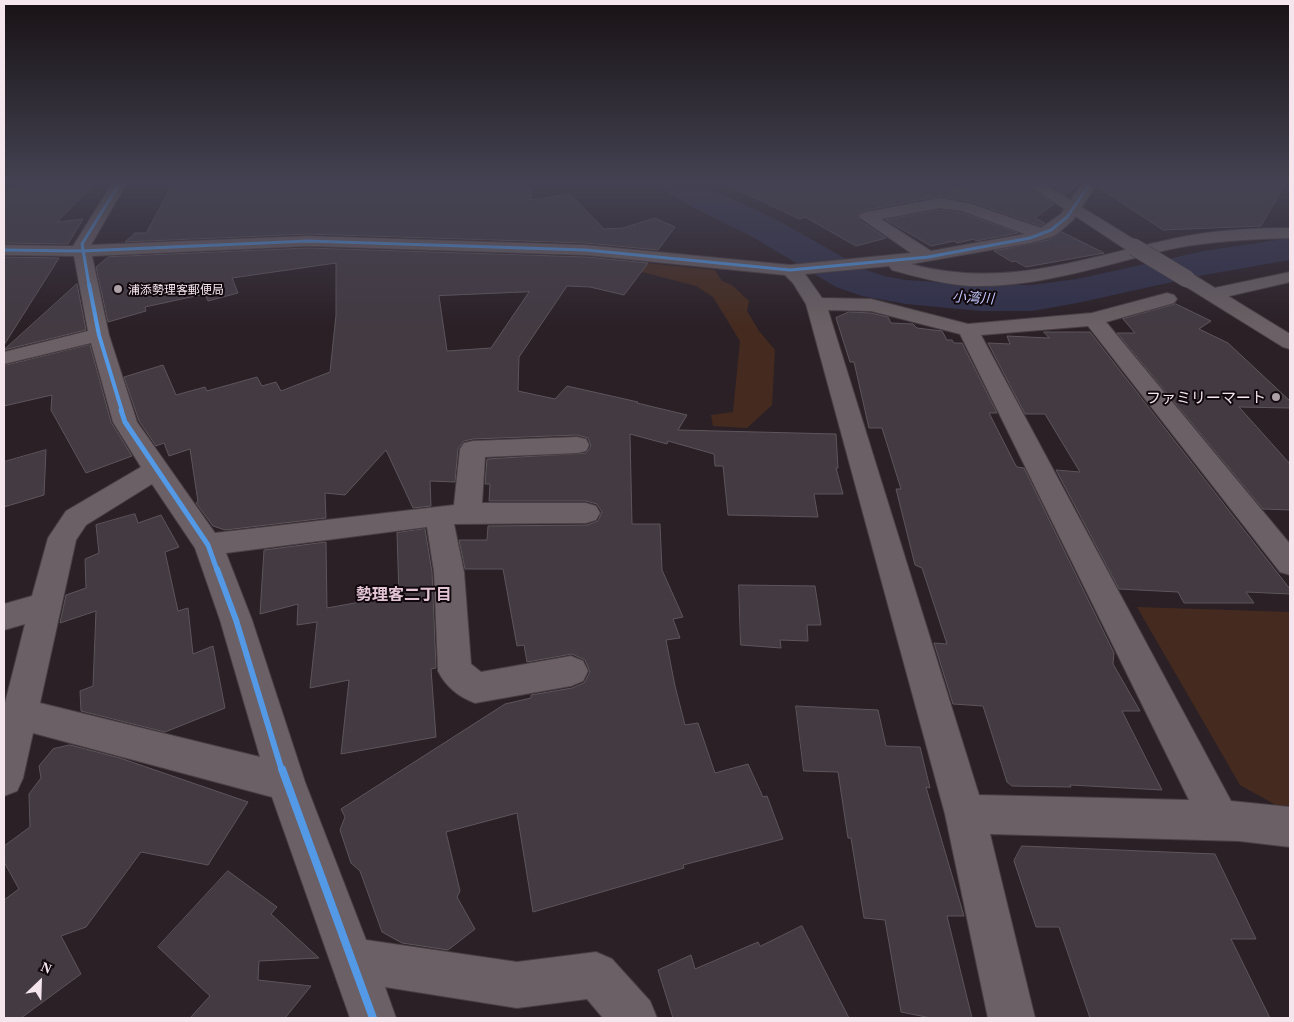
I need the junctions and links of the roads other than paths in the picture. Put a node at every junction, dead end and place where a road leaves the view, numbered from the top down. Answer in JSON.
{"nodes":[{"id":1,"x":90,"y":232,"type":"edge"},
{"id":2,"x":889,"y":232,"type":"edge"},
{"id":3,"x":1035,"y":232,"type":"edge"},
{"id":4,"x":1046,"y":232,"type":"edge"},
{"id":5,"x":1110,"y":232,"type":"edge"},
{"id":6,"x":1290,"y":233,"type":"edge"},
{"id":7,"x":1042,"y":234,"type":"junction"},
{"id":8,"x":4,"y":250,"type":"edge"},
{"id":9,"x":82,"y":251,"type":"junction"},
{"id":10,"x":928,"y":257,"type":"junction"},
{"id":11,"x":881,"y":262,"type":"junction"},
{"id":12,"x":798,"y":269,"type":"junction"},
{"id":13,"x":1290,"y":277,"type":"edge"},
{"id":14,"x":1212,"y":294,"type":"junction"},
{"id":15,"x":1167,"y":299,"type":"dead end"},
{"id":16,"x":816,"y":304,"type":"junction"},
{"id":17,"x":1093,"y":319,"type":"junction"},
{"id":18,"x":968,"y":330,"type":"junction"},
{"id":19,"x":99,"y":335,"type":"junction"},
{"id":20,"x":1290,"y":343,"type":"edge"},
{"id":21,"x":4,"y":358,"type":"edge"},
{"id":22,"x":576,"y":445,"type":"dead end"},
{"id":23,"x":156,"y":470,"type":"junction"},
{"id":24,"x":586,"y":513,"type":"dead end"},
{"id":25,"x":453,"y":515,"type":"junction"},
{"id":26,"x":208,"y":545,"type":"junction"},
{"id":27,"x":1290,"y":564,"type":"edge"},
{"id":28,"x":47,"y":604,"type":"junction"},
{"id":29,"x":4,"y":617,"type":"edge"},
{"id":30,"x":571,"y":671,"type":"dead end"},
{"id":31,"x":20,"y":714,"type":"junction"},
{"id":32,"x":4,"y":778,"type":"edge"},
{"id":33,"x":286,"y":782,"type":"junction"},
{"id":34,"x":965,"y":814,"type":"junction"},
{"id":35,"x":1220,"y":820,"type":"junction"},
{"id":36,"x":1290,"y":827,"type":"edge"},
{"id":37,"x":352,"y":960,"type":"junction"},
{"id":38,"x":373,"y":1018,"type":"edge"},
{"id":39,"x":633,"y":1018,"type":"edge"},
{"id":40,"x":1011,"y":1018,"type":"edge"}],
"edges":[{"from":1,"to":9,"type":"street"},
{"from":2,"to":10,"type":"street"},
{"from":3,"to":7,"type":"street"},
{"from":4,"to":7,"type":"street"},
{"from":5,"to":14,"type":"street","bridge":true},
{"from":6,"to":11,"type":"street"},
{"from":7,"to":10,"type":"street"},
{"from":8,"to":9,"type":"street"},
{"from":9,"to":12,"type":"street"},
{"from":9,"to":19,"type":"street"},
{"from":10,"to":11,"type":"street"},
{"from":11,"to":12,"type":"street"},
{"from":12,"to":16,"type":"street"},
{"from":13,"to":14,"type":"street"},
{"from":14,"to":20,"type":"street"},
{"from":15,"to":17,"type":"street"},
{"from":16,"to":18,"type":"street"},
{"from":16,"to":34,"type":"street"},
{"from":17,"to":18,"type":"street"},
{"from":17,"to":27,"type":"street"},
{"from":18,"to":35,"type":"street"},
{"from":19,"to":21,"type":"street"},
{"from":19,"to":23,"type":"street"},
{"from":22,"to":25,"type":"street"},
{"from":23,"to":26,"type":"street"},
{"from":23,"to":28,"type":"street"},
{"from":24,"to":25,"type":"street"},
{"from":25,"to":26,"type":"street"},
{"from":25,"to":30,"type":"street"},
{"from":26,"to":33,"type":"street"},
{"from":28,"to":29,"type":"street"},
{"from":28,"to":31,"type":"street"},
{"from":31,"to":32,"type":"street"},
{"from":31,"to":33,"type":"street"},
{"from":33,"to":37,"type":"street"},
{"from":34,"to":35,"type":"street"},
{"from":34,"to":40,"type":"street"},
{"from":35,"to":36,"type":"street"},
{"from":37,"to":38,"type":"street"},
{"from":37,"to":39,"type":"street"}]}
